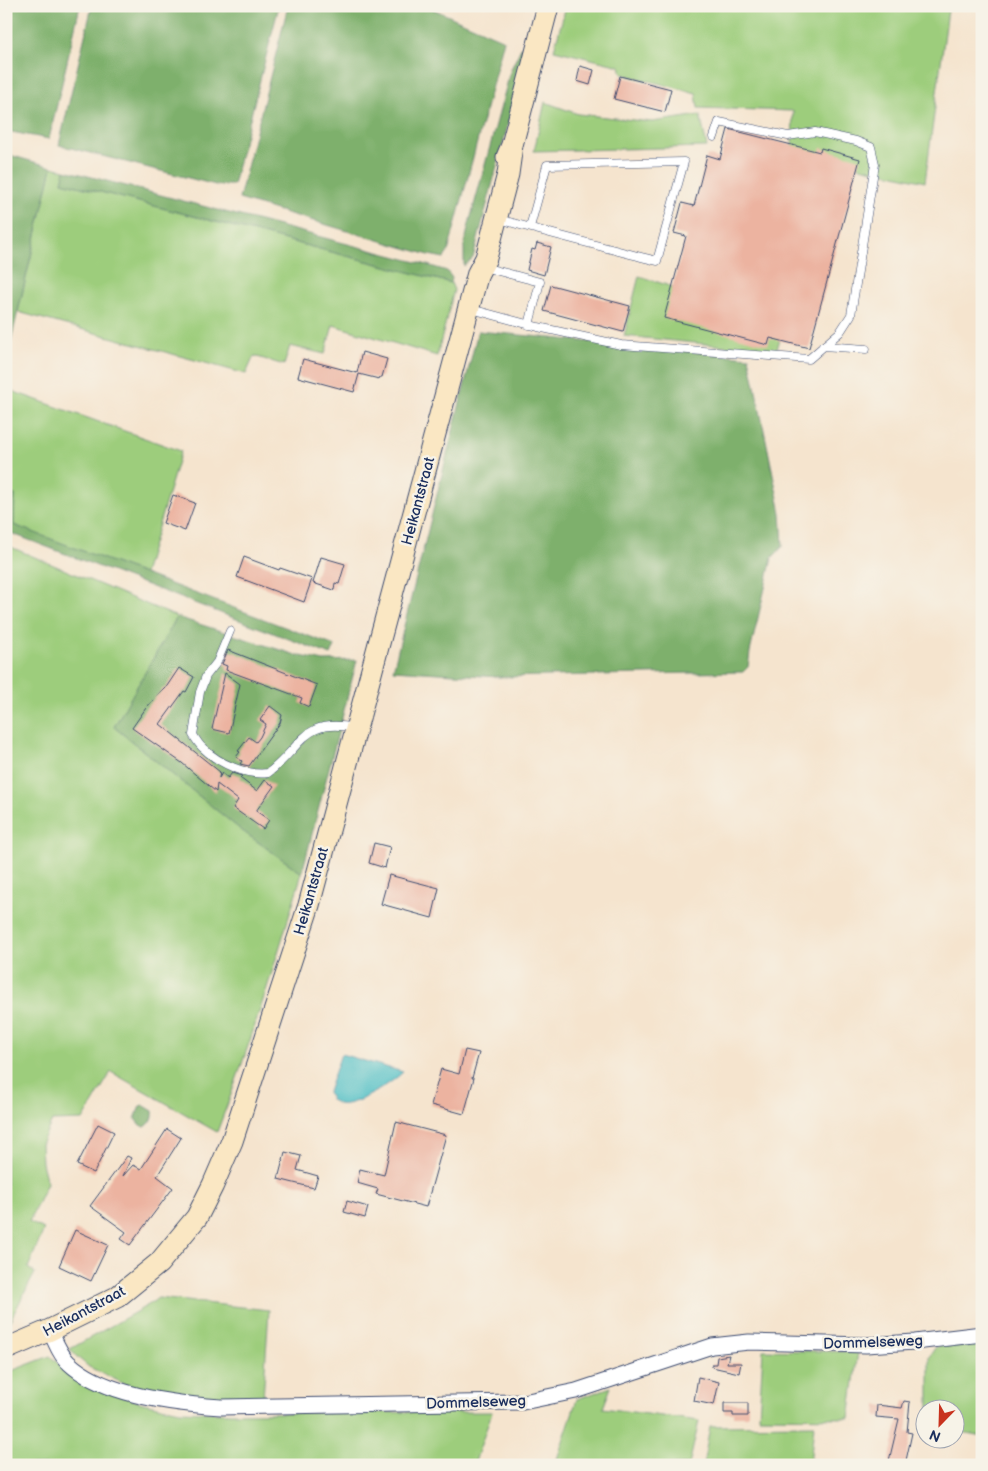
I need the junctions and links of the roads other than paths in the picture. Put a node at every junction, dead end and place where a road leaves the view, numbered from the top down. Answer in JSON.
{"nodes":[{"id":1,"x":548,"y":6,"type":"edge"},
{"id":2,"x":714,"y":137,"type":"dead end"},
{"id":3,"x":493,"y":217,"type":"junction"},
{"id":4,"x":530,"y":227,"type":"junction"},
{"id":5,"x":480,"y":270,"type":"junction"},
{"id":6,"x":469,"y":309,"type":"junction"},
{"id":7,"x":529,"y":325,"type":"junction"},
{"id":8,"x":824,"y":346,"type":"junction"},
{"id":9,"x":866,"y":349,"type":"dead end"},
{"id":10,"x":230,"y":632,"type":"dead end"},
{"id":11,"x":357,"y":728,"type":"junction"},
{"id":12,"x":50,"y":1330,"type":"junction"},
{"id":13,"x":982,"y":1334,"type":"edge"},
{"id":14,"x":6,"y":1349,"type":"edge"}],
"edges":[{"from":1,"to":3,"type":"street","name":"Heikantstraat"},
{"from":2,"to":8,"type":"lane"},
{"from":3,"to":4,"type":"lane"},
{"from":3,"to":5,"type":"street","name":"Heikantstraat"},
{"from":4,"to":4,"type":"lane"},
{"from":5,"to":6,"type":"street","name":"Heikantstraat"},
{"from":5,"to":7,"type":"lane"},
{"from":6,"to":7,"type":"lane"},
{"from":6,"to":11,"type":"street","name":"Heikantstraat"},
{"from":7,"to":8,"type":"lane"},
{"from":8,"to":9,"type":"lane"},
{"from":10,"to":11,"type":"lane"},
{"from":11,"to":12,"type":"street","name":"Heikantstraat"},
{"from":12,"to":13,"type":"street","name":"Dommelseweg"},
{"from":12,"to":14,"type":"street","name":"Heikantstraat"}]}
